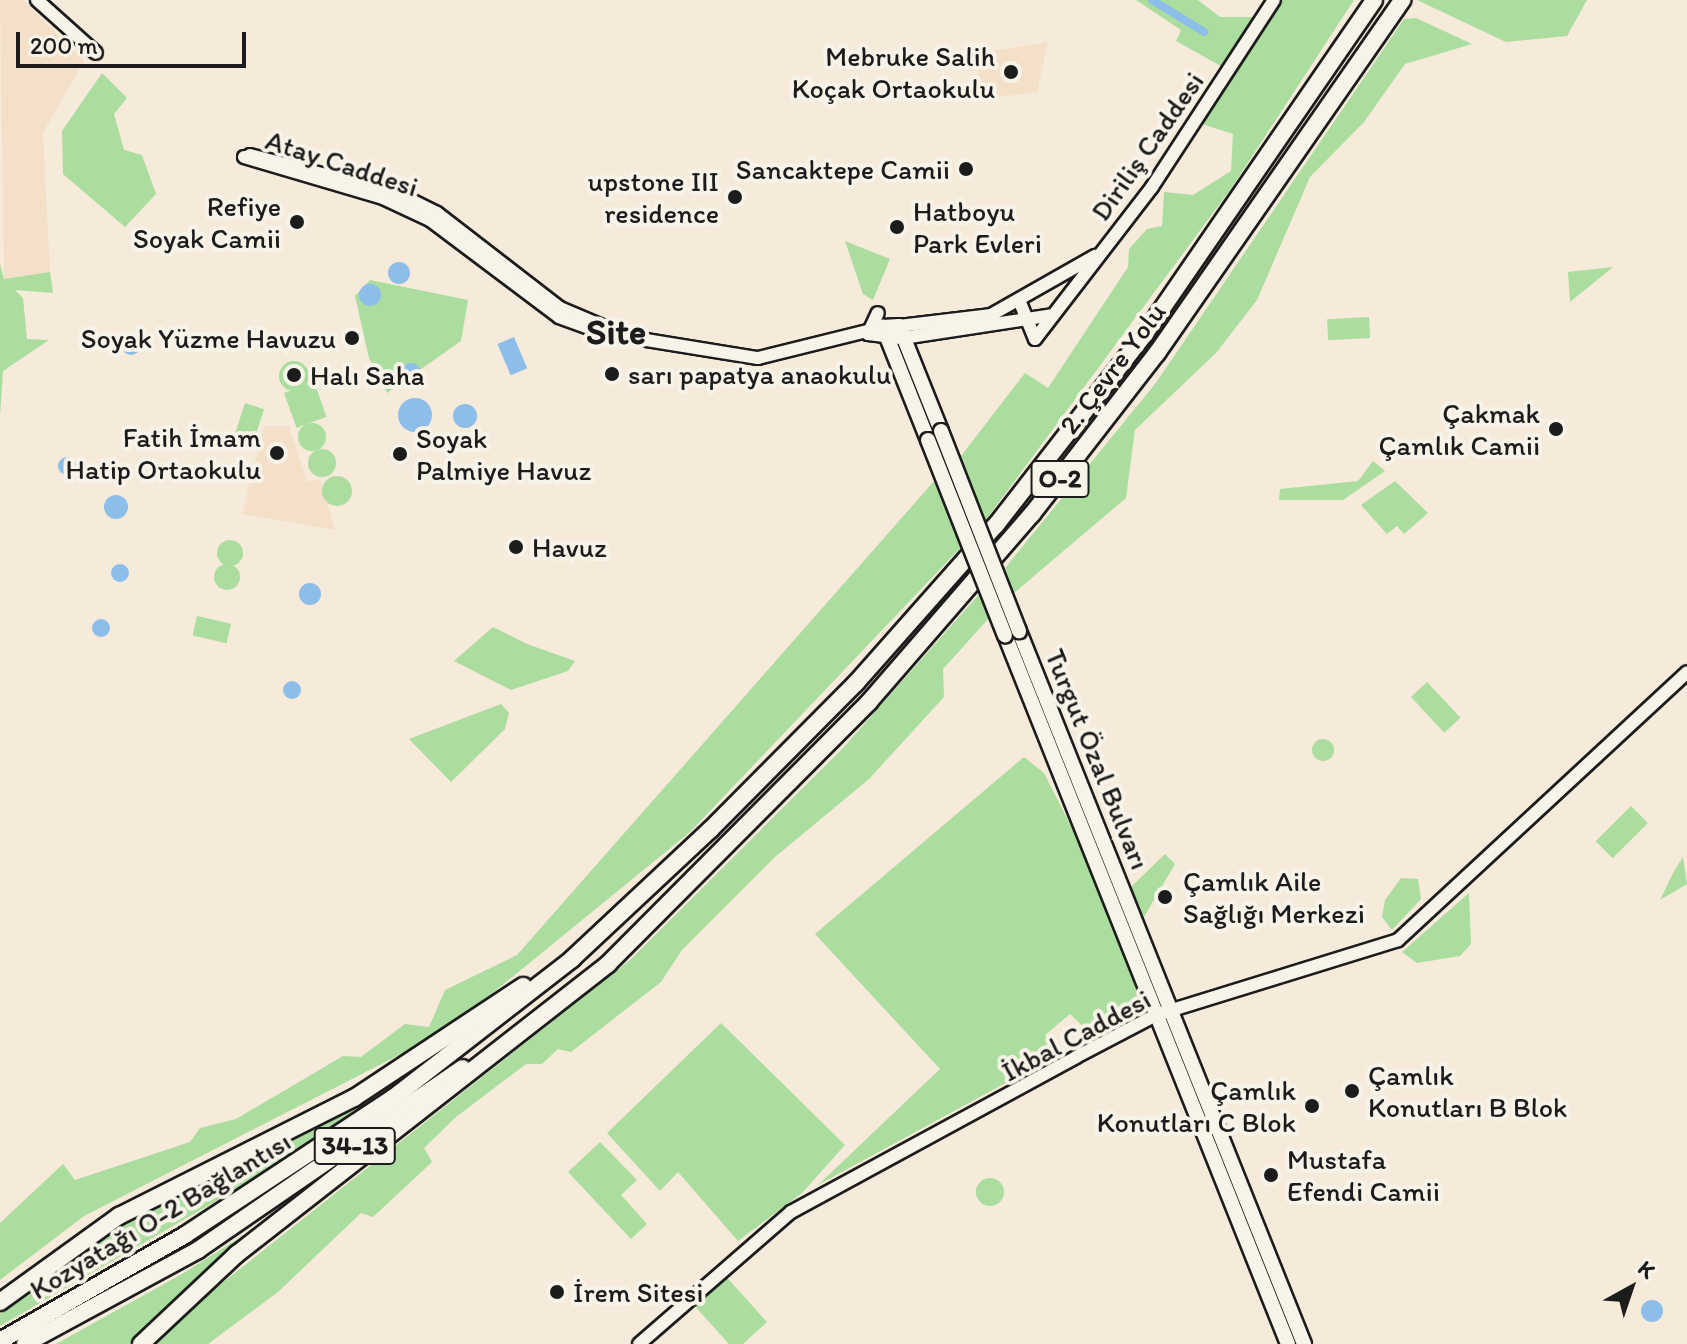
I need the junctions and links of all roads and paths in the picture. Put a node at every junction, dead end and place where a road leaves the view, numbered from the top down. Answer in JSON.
{"nodes":[{"id":1,"x":37,"y":0,"type":"edge"},
{"id":2,"x":1274,"y":0,"type":"edge"},
{"id":3,"x":1374,"y":0,"type":"edge"},
{"id":4,"x":1402,"y":0,"type":"edge"},
{"id":5,"x":96,"y":53,"type":"dead end"},
{"id":6,"x":1101,"y":252,"type":"junction"},
{"id":7,"x":494,"y":263,"type":"junction"},
{"id":8,"x":1059,"y":278,"type":"junction"},
{"id":9,"x":1070,"y":294,"type":"junction"},
{"id":10,"x":1019,"y":300,"type":"junction"},
{"id":11,"x":1054,"y":315,"type":"joint"},
{"id":12,"x":1028,"y":324,"type":"junction"},
{"id":13,"x":890,"y":329,"type":"junction"},
{"id":14,"x":868,"y":334,"type":"junction"},
{"id":15,"x":1687,"y":672,"type":"edge"},
{"id":16,"x":1097,"y":844,"type":"junction"},
{"id":17,"x":644,"y":892,"type":"junction"},
{"id":18,"x":659,"y":910,"type":"junction"},
{"id":19,"x":1174,"y":1011,"type":"junction"},
{"id":20,"x":1156,"y":1015,"type":"junction"},
{"id":21,"x":1248,"y":1224,"type":"junction"},
{"id":22,"x":1278,"y":1299,"type":"junction"},
{"id":23,"x":0,"y":1302,"type":"edge"},
{"id":24,"x":65,"y":1304,"type":"junction"},
{"id":25,"x":0,"y":1334,"type":"edge"},
{"id":26,"x":0,"y":1341,"type":"edge"},
{"id":27,"x":25,"y":1344,"type":"edge"},
{"id":28,"x":141,"y":1344,"type":"edge"},
{"id":29,"x":639,"y":1344,"type":"edge"},
{"id":30,"x":1288,"y":1344,"type":"edge"},
{"id":31,"x":1304,"y":1344,"type":"edge"}],
"edges":[{"from":1,"to":5,"type":"main road"},
{"from":2,"to":6,"type":"main road","name":"Diriliş Caddesi"},
{"from":3,"to":17,"type":"highway","name":"2. Çevre Yolu","number":"O-2"},
{"from":4,"to":18,"type":"highway","name":"2. Çevre Yolu","number":"O-2"},
{"from":6,"to":8,"type":"main road","name":"Atay Caddesi"},
{"from":6,"to":9,"type":"main road","name":"Diriliş Caddesi"},
{"from":7,"to":7,"type":"main road","name":"Atay Caddesi"},
{"from":7,"to":14,"type":"main road","name":"Atay Caddesi"},
{"from":8,"to":9,"type":"main road"},
{"from":8,"to":10,"type":"main road","name":"Atay Caddesi"},
{"from":9,"to":11,"type":"main road","name":"Diriliş Caddesi"},
{"from":10,"to":12,"type":"main road"},
{"from":10,"to":13,"type":"main road","name":"Atay Caddesi"},
{"from":11,"to":12,"type":"main road","name":"Atay Caddesi"},
{"from":12,"to":13,"type":"main road","name":"Atay Caddesi"},
{"from":13,"to":14,"type":"main road","name":"Atay Caddesi"},
{"from":13,"to":14,"type":"main road"},
{"from":13,"to":16,"type":"main road","name":"Turgut Özal Bulvarı","bridge":true},
{"from":15,"to":19,"type":"main road","name":"İkbal Caddesi"},
{"from":16,"to":19,"type":"main road","name":"Turgut Özal Bulvarı"},
{"from":16,"to":20,"type":"main road","name":"Turgut Özal Bulvarı"},
{"from":17,"to":23,"type":"highway"},
{"from":17,"to":24,"type":"highway","name":"Kozyatağı O-2 Bağlantısı","number":"34-13"},
{"from":18,"to":27,"type":"highway","name":"Kozyatağı O-2 Bağlantısı","number":"34-13"},
{"from":18,"to":28,"type":"highway"},
{"from":19,"to":20,"type":"main road","name":"İkbal Caddesi"},
{"from":19,"to":21,"type":"main road","name":"Turgut Özal Bulvarı"},
{"from":20,"to":21,"type":"main road","name":"Turgut Özal Bulvarı"},
{"from":20,"to":29,"type":"main road","name":"İkbal Caddesi"},
{"from":21,"to":22,"type":"main road","name":"Turgut Özal Bulvarı"},
{"from":22,"to":30,"type":"main road","name":"Turgut Özal Bulvarı"},
{"from":22,"to":31,"type":"main road","name":"Turgut Özal Bulvarı"},
{"from":24,"to":25,"type":"highway"},
{"from":24,"to":26,"type":"highway","name":"Kozyatağı O-2 Bağlantısı","number":"34-13"}]}
